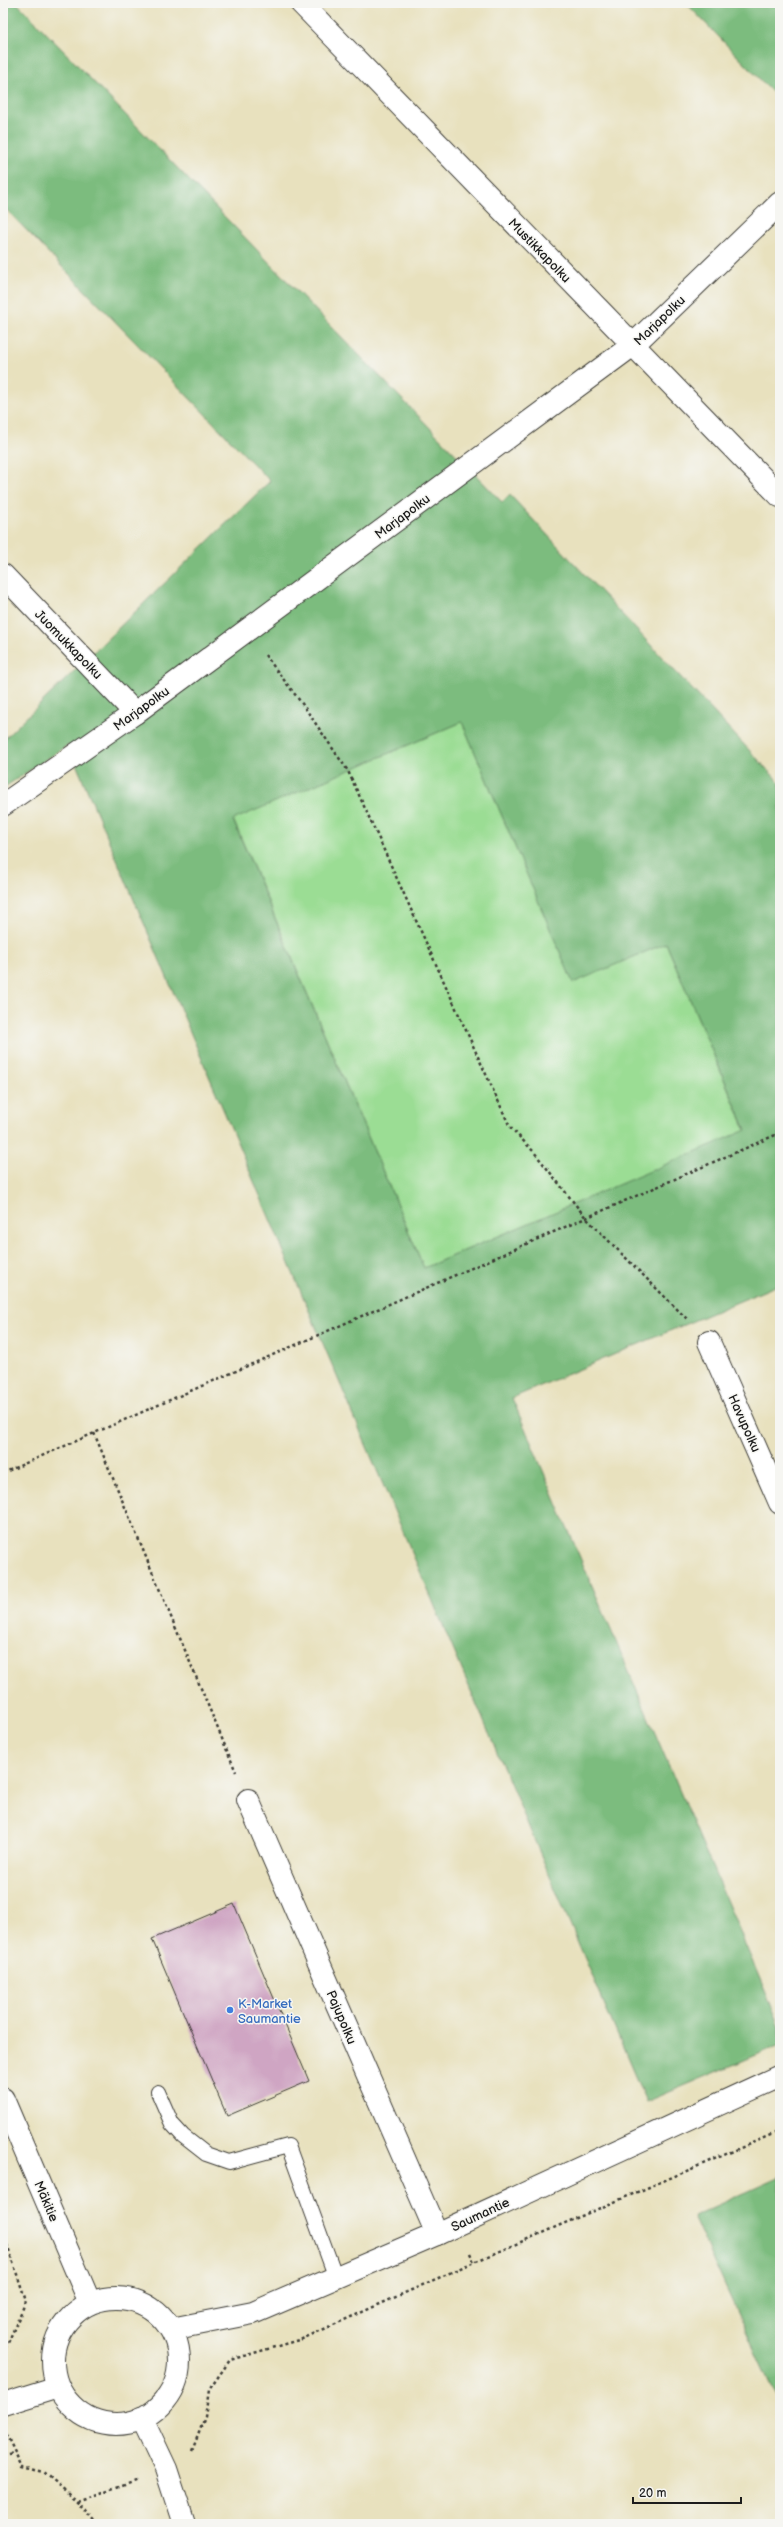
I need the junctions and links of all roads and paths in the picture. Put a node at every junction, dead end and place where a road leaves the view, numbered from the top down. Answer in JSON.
{"nodes":[{"id":1,"x":301,"y":3,"type":"edge"},
{"id":2,"x":780,"y":203,"type":"edge"},
{"id":3,"x":633,"y":345,"type":"junction"},
{"id":4,"x":780,"y":496,"type":"edge"},
{"id":5,"x":3,"y":575,"type":"edge"},
{"id":6,"x":247,"y":631,"type":"junction"},
{"id":7,"x":135,"y":713,"type":"junction"},
{"id":8,"x":3,"y":805,"type":"edge"},
{"id":9,"x":780,"y":1133,"type":"edge"},
{"id":10,"x":586,"y":1218,"type":"junction"},
{"id":11,"x":709,"y":1342,"type":"joint"},
{"id":12,"x":94,"y":1433,"type":"junction"},
{"id":13,"x":3,"y":1473,"type":"edge"},
{"id":14,"x":780,"y":1503,"type":"edge"},
{"id":15,"x":248,"y":1800,"type":"joint"},
{"id":16,"x":780,"y":2076,"type":"edge"},
{"id":17,"x":158,"y":2092,"type":"dead end"},
{"id":18,"x":3,"y":2099,"type":"edge"},
{"id":19,"x":780,"y":2131,"type":"edge"},
{"id":20,"x":3,"y":2233,"type":"edge"},
{"id":21,"x":437,"y":2234,"type":"junction"},
{"id":22,"x":336,"y":2278,"type":"junction"},
{"id":23,"x":90,"y":2303,"type":"junction"},
{"id":24,"x":171,"y":2329,"type":"junction"},
{"id":25,"x":3,"y":2350,"type":"edge"},
{"id":26,"x":58,"y":2387,"type":"junction"},
{"id":27,"x":3,"y":2404,"type":"edge"},
{"id":28,"x":142,"y":2418,"type":"junction"},
{"id":29,"x":3,"y":2428,"type":"edge"},
{"id":30,"x":15,"y":2453,"type":"junction"},
{"id":31,"x":3,"y":2456,"type":"edge"},
{"id":32,"x":166,"y":2469,"type":"junction"},
{"id":33,"x":77,"y":2502,"type":"junction"},
{"id":34,"x":97,"y":2524,"type":"edge"},
{"id":35,"x":184,"y":2524,"type":"edge"}],
"edges":[{"from":1,"to":3,"type":"street","name":"Mustikkapolku"},
{"from":2,"to":3,"type":"street","name":"Marjapolku"},
{"from":3,"to":4,"type":"street","name":"Mustikkapolku"},
{"from":3,"to":6,"type":"street","name":"Marjapolku"},
{"from":5,"to":7,"type":"street","name":"Juomukkapolku"},
{"from":6,"to":7,"type":"street","name":"Marjapolku"},
{"from":6,"to":10,"type":"path"},
{"from":7,"to":8,"type":"street","name":"Marjapolku"},
{"from":9,"to":10,"type":"path"},
{"from":10,"to":11,"type":"path"},
{"from":10,"to":12,"type":"path"},
{"from":11,"to":14,"type":"street","name":"Havupolku"},
{"from":12,"to":13,"type":"path"},
{"from":12,"to":15,"type":"path"},
{"from":15,"to":21,"type":"street","name":"Pajupolku"},
{"from":16,"to":21,"type":"street","name":"Saumantie"},
{"from":17,"to":22,"type":"lane"},
{"from":18,"to":23,"type":"street","name":"Mäkitie"},
{"from":19,"to":32,"type":"path"},
{"from":20,"to":25,"type":"path"},
{"from":21,"to":22,"type":"street","name":"Saumantie"},
{"from":22,"to":24,"type":"street","name":"Saumantie"},
{"from":23,"to":24,"type":"street"},
{"from":23,"to":26,"type":"street"},
{"from":24,"to":28,"type":"street"},
{"from":26,"to":27,"type":"street"},
{"from":26,"to":28,"type":"street"},
{"from":28,"to":32,"type":"street"},
{"from":29,"to":30,"type":"path"},
{"from":30,"to":31,"type":"path"},
{"from":30,"to":33,"type":"path"},
{"from":32,"to":33,"type":"path"},
{"from":32,"to":35,"type":"street"},
{"from":33,"to":34,"type":"path"}]}
